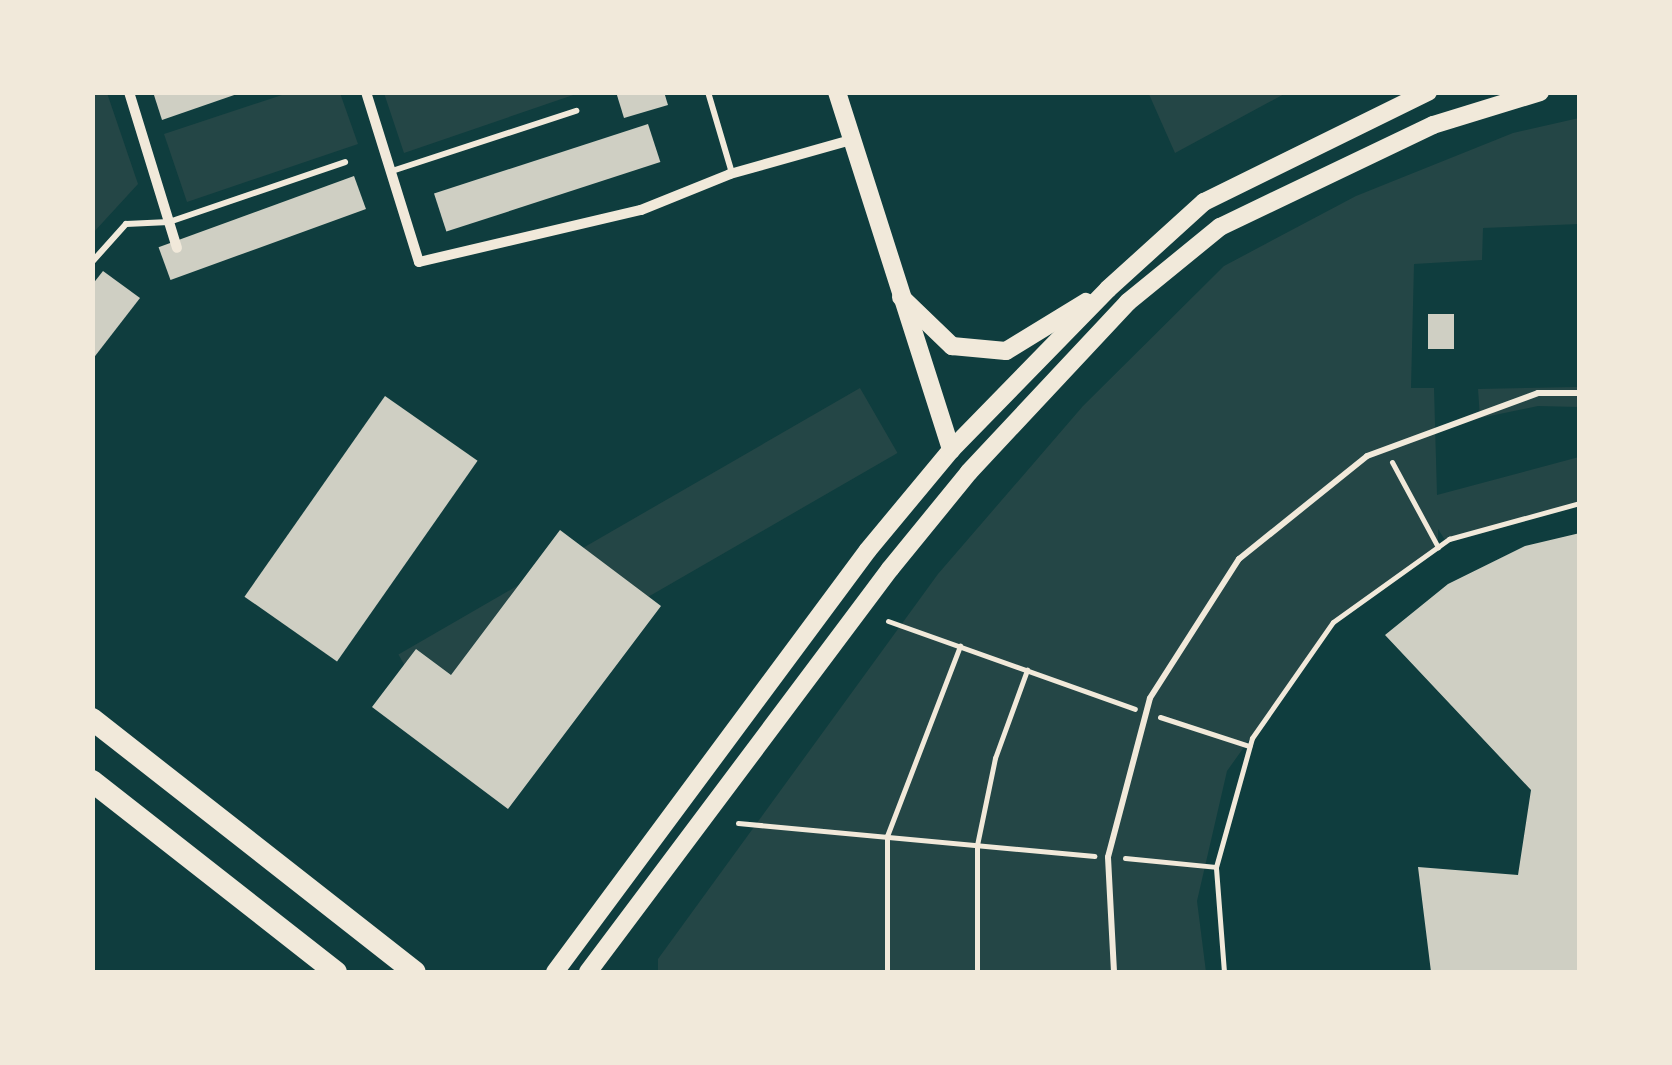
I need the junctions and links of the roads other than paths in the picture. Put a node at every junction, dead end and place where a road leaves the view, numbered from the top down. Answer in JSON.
{"nodes":[{"id":1,"x":128,"y":92,"type":"edge"},
{"id":2,"x":366,"y":92,"type":"edge"},
{"id":3,"x":708,"y":92,"type":"edge"},
{"id":4,"x":837,"y":92,"type":"edge"},
{"id":5,"x":1428,"y":92,"type":"edge"},
{"id":6,"x":1540,"y":92,"type":"edge"},
{"id":7,"x":576,"y":112,"type":"dead end"},
{"id":8,"x":851,"y":140,"type":"junction"},
{"id":9,"x":345,"y":162,"type":"dead end"},
{"id":10,"x":390,"y":171,"type":"junction"},
{"id":11,"x":732,"y":173,"type":"junction"},
{"id":12,"x":169,"y":222,"type":"junction"},
{"id":13,"x":177,"y":248,"type":"dead end"},
{"id":14,"x":92,"y":262,"type":"edge"},
{"id":15,"x":1108,"y":288,"type":"junction"},
{"id":16,"x":897,"y":293,"type":"junction"},
{"id":17,"x":1580,"y":393,"type":"edge"},
{"id":18,"x":951,"y":450,"type":"junction"},
{"id":19,"x":92,"y":719,"type":"edge"},
{"id":20,"x":92,"y":781,"type":"edge"},
{"id":21,"x":336,"y":972,"type":"edge"},
{"id":22,"x":415,"y":972,"type":"edge"},
{"id":23,"x":555,"y":972,"type":"edge"},
{"id":24,"x":588,"y":972,"type":"edge"},
{"id":25,"x":1114,"y":972,"type":"edge"}],
"edges":[{"from":1,"to":12,"type":"street"},
{"from":2,"to":10,"type":"street"},
{"from":3,"to":11,"type":"lane"},
{"from":4,"to":8,"type":"main road"},
{"from":5,"to":15,"type":"main road"},
{"from":6,"to":24,"type":"main road"},
{"from":7,"to":10,"type":"lane"},
{"from":8,"to":11,"type":"street"},
{"from":8,"to":16,"type":"main road"},
{"from":9,"to":12,"type":"lane"},
{"from":10,"to":11,"type":"street"},
{"from":12,"to":13,"type":"street"},
{"from":12,"to":14,"type":"lane"},
{"from":15,"to":16,"type":"main road"},
{"from":15,"to":18,"type":"main road"},
{"from":16,"to":18,"type":"main road"},
{"from":17,"to":25,"type":"lane"},
{"from":18,"to":23,"type":"main road"},
{"from":19,"to":22,"type":"highway"},
{"from":20,"to":21,"type":"highway"}]}
